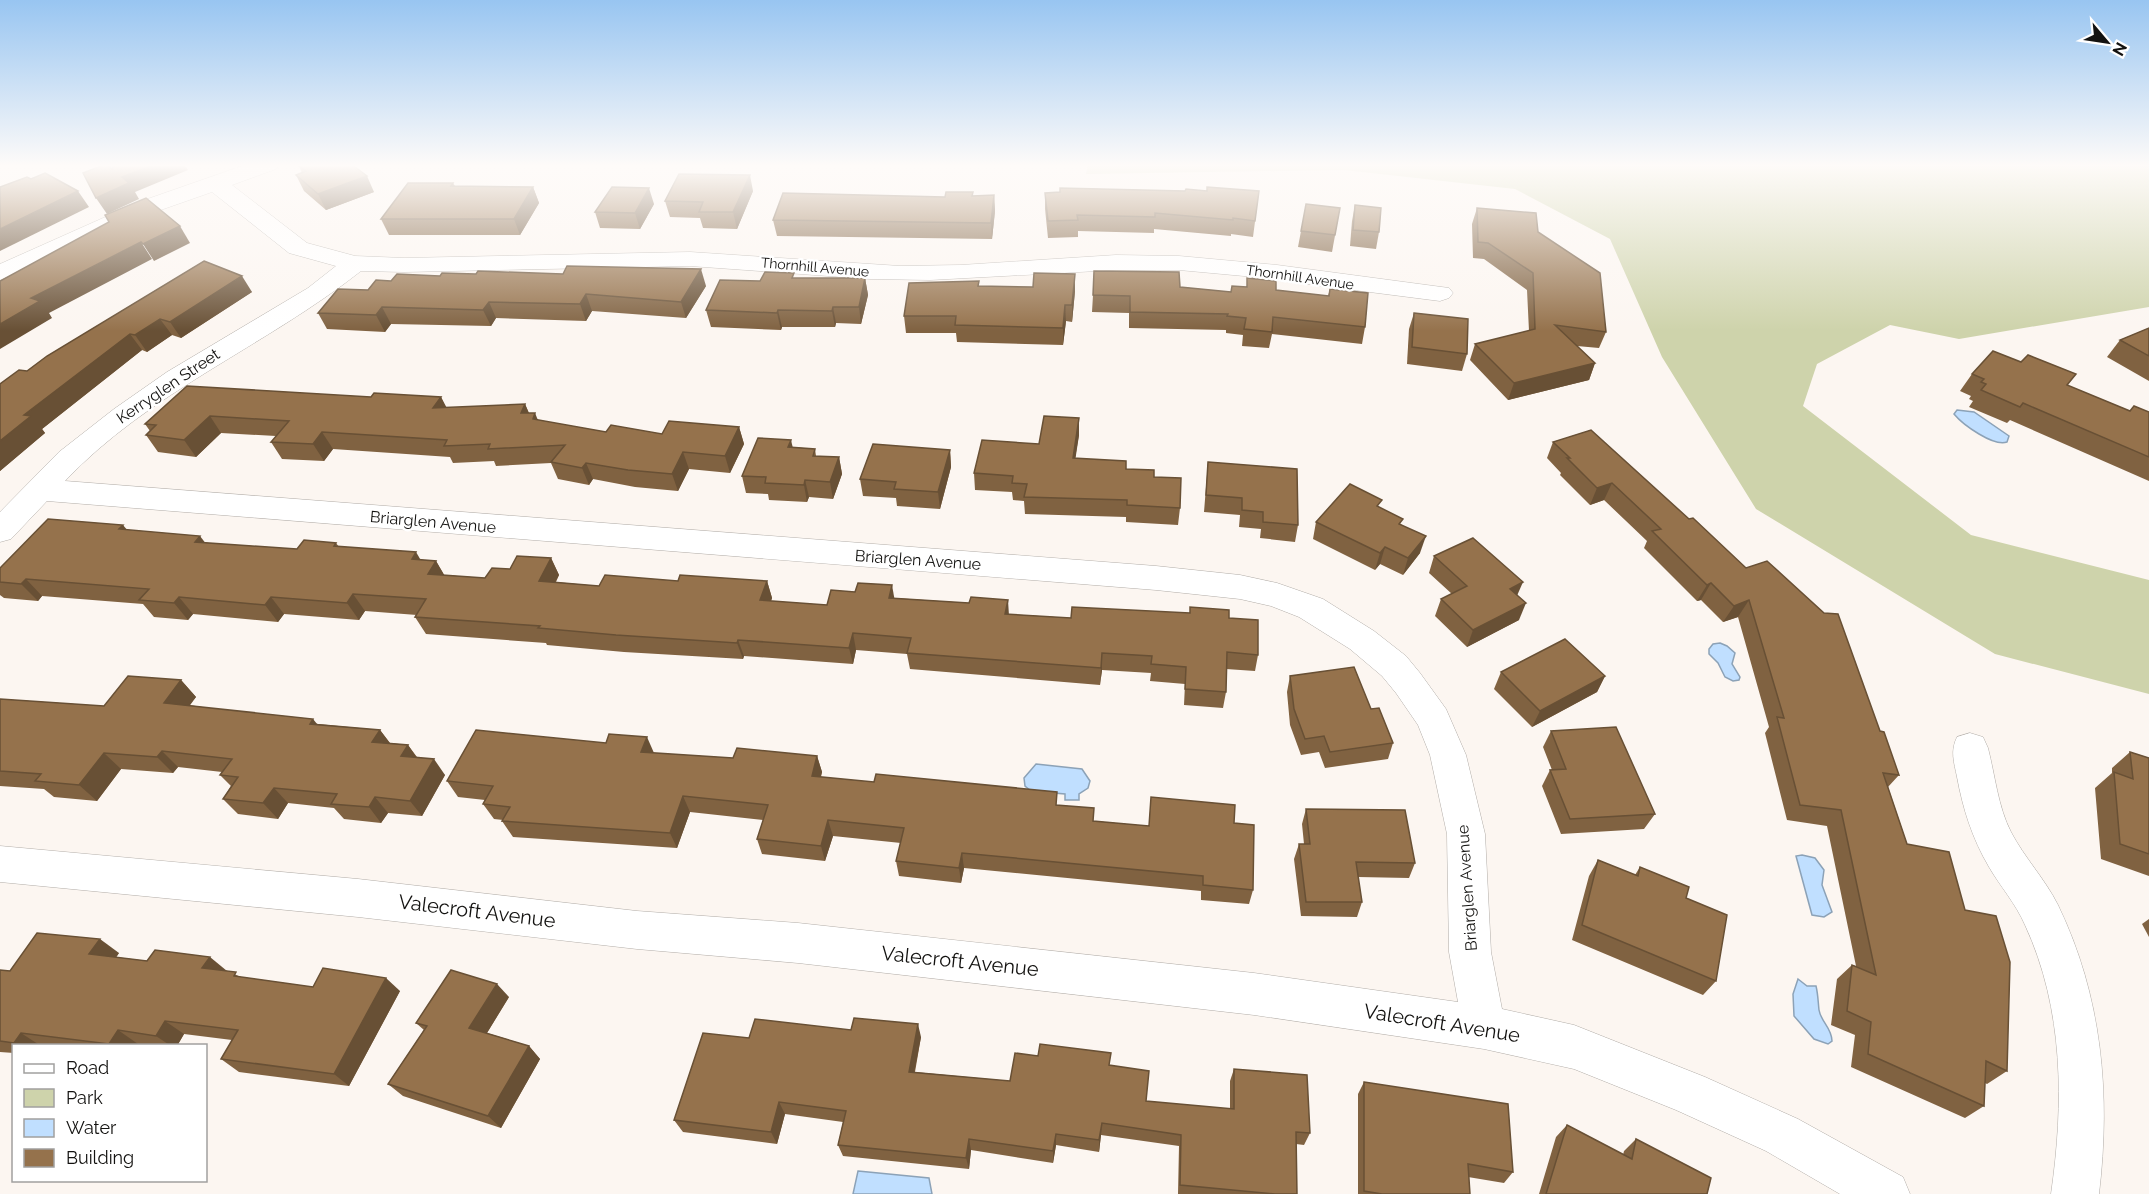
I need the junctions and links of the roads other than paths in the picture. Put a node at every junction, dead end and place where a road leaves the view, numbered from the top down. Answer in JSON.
{"nodes":[{"id":1,"x":118,"y":220,"type":"edge"},
{"id":2,"x":260,"y":220,"type":"edge"},
{"id":3,"x":354,"y":263,"type":"junction"},
{"id":4,"x":0,"y":273,"type":"edge"},
{"id":5,"x":1440,"y":293,"type":"dead end"},
{"id":6,"x":42,"y":490,"type":"junction"},
{"id":7,"x":0,"y":531,"type":"edge"},
{"id":8,"x":1970,"y":748,"type":"dead end"},
{"id":9,"x":0,"y":864,"type":"edge"},
{"id":10,"x":1484,"y":1027,"type":"junction"},
{"id":11,"x":1886,"y":1194,"type":"edge"},
{"id":12,"x":2075,"y":1194,"type":"edge"}],
"edges":[{"from":1,"to":4,"type":"street"},
{"from":2,"to":3,"type":"street","name":"Thornhill Avenue"},
{"from":3,"to":5,"type":"street","name":"Thornhill Avenue"},
{"from":3,"to":6,"type":"street","name":"Kerryglen Street"},
{"from":6,"to":7,"type":"street","name":"Kerryglen Street"},
{"from":6,"to":10,"type":"street","name":"Briarglen Avenue"},
{"from":8,"to":12,"type":"street"},
{"from":9,"to":10,"type":"street","name":"Valecroft Avenue"},
{"from":10,"to":11,"type":"street","name":"Valecroft Avenue"}]}
